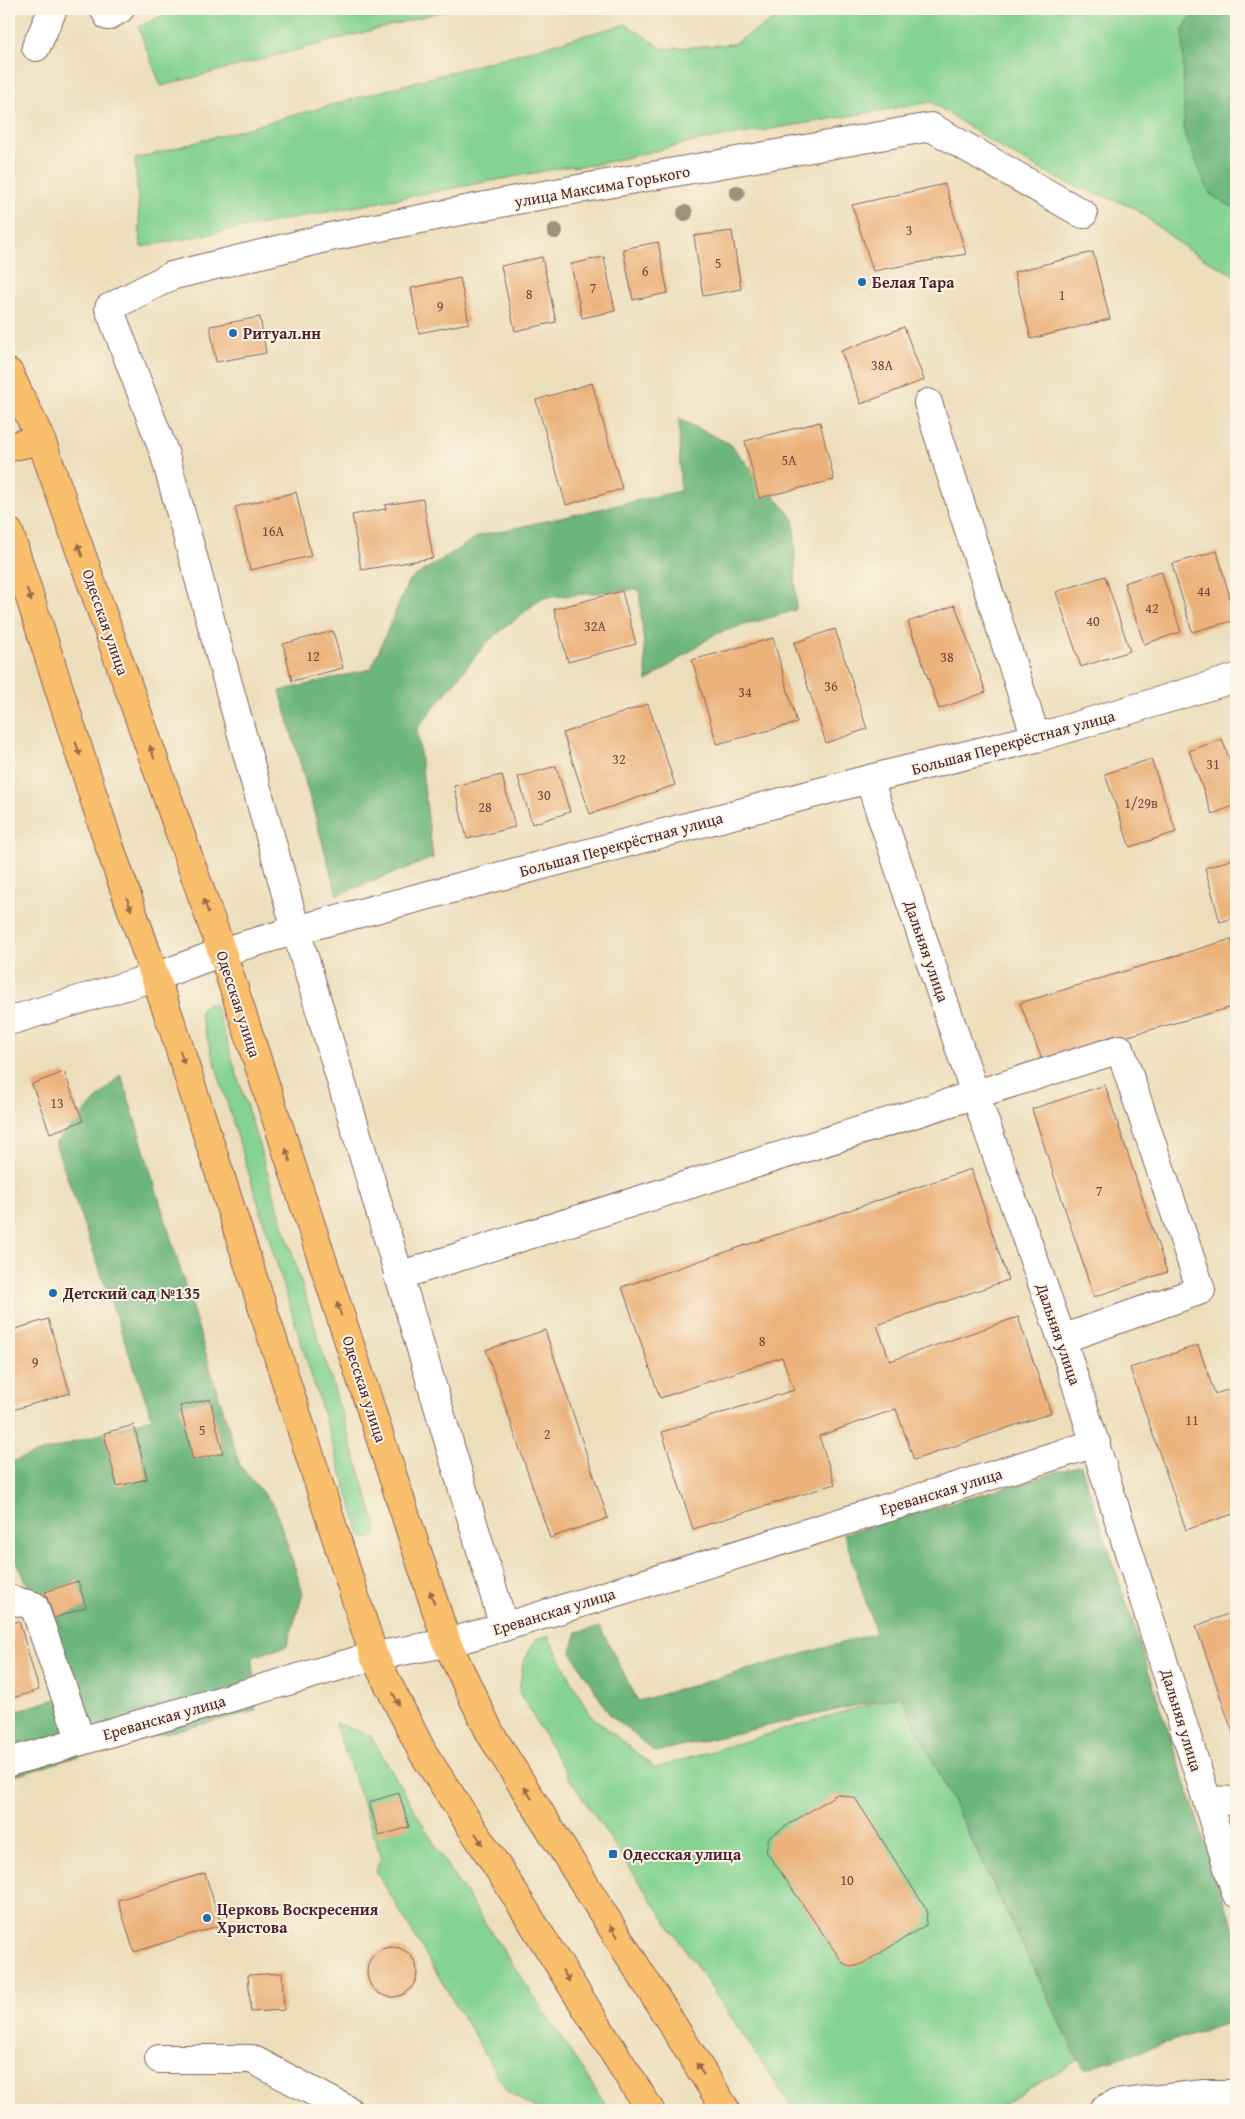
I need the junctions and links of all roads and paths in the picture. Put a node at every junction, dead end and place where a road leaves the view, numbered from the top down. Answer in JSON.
{"nodes":[{"id":1,"x":53,"y":9,"type":"edge"},
{"id":2,"x":104,"y":9,"type":"edge"},
{"id":3,"x":120,"y":9,"type":"edge"},
{"id":4,"x":36,"y":47,"type":"dead end"},
{"id":5,"x":1083,"y":214,"type":"dead end"},
{"id":6,"x":9,"y":373,"type":"edge"},
{"id":7,"x":928,"y":403,"type":"dead end"},
{"id":8,"x":41,"y":440,"type":"junction"},
{"id":9,"x":9,"y":447,"type":"edge"},
{"id":10,"x":9,"y":532,"type":"edge"},
{"id":11,"x":1236,"y":678,"type":"edge"},
{"id":12,"x":1036,"y":738,"type":"junction"},
{"id":13,"x":869,"y":779,"type":"junction"},
{"id":14,"x":296,"y":930,"type":"junction"},
{"id":15,"x":222,"y":952,"type":"junction"},
{"id":16,"x":155,"y":977,"type":"junction"},
{"id":17,"x":9,"y":1020,"type":"edge"},
{"id":18,"x":975,"y":1094,"type":"junction"},
{"id":19,"x":398,"y":1276,"type":"junction"},
{"id":20,"x":1062,"y":1339,"type":"junction"},
{"id":21,"x":1096,"y":1443,"type":"junction"},
{"id":22,"x":9,"y":1599,"type":"edge"},
{"id":23,"x":504,"y":1627,"type":"junction"},
{"id":24,"x":447,"y":1643,"type":"junction"},
{"id":25,"x":374,"y":1656,"type":"junction"},
{"id":26,"x":81,"y":1741,"type":"junction"},
{"id":27,"x":9,"y":1762,"type":"edge"},
{"id":28,"x":1208,"y":1800,"type":"junction"},
{"id":29,"x":1236,"y":1801,"type":"edge"},
{"id":30,"x":1236,"y":1893,"type":"edge"},
{"id":31,"x":159,"y":2059,"type":"dead end"},
{"id":32,"x":1236,"y":2094,"type":"edge"},
{"id":33,"x":348,"y":2110,"type":"edge"},
{"id":34,"x":650,"y":2110,"type":"edge"},
{"id":35,"x":726,"y":2110,"type":"edge"},
{"id":36,"x":1103,"y":2110,"type":"edge"}],
"edges":[{"from":1,"to":4,"type":"street"},
{"from":2,"to":3,"type":"street"},
{"from":5,"to":14,"type":"street","name":"улица Максима Горького"},
{"from":6,"to":8,"type":"main road","name":"Одесская улица"},
{"from":7,"to":12,"type":"street"},
{"from":8,"to":9,"type":"main road"},
{"from":15,"to":8,"type":"main road","name":"Одесская улица","one_way":true},
{"from":10,"to":16,"type":"main road","one_way":true},
{"from":11,"to":12,"type":"street","name":"Большая Перекрёстная улица"},
{"from":12,"to":13,"type":"street","name":"Большая Перекрёстная улица"},
{"from":13,"to":14,"type":"street","name":"Большая Перекрёстная улица"},
{"from":13,"to":18,"type":"street","name":"Дальняя улица"},
{"from":14,"to":15,"type":"street","name":"Большая Перекрёстная улица"},
{"from":14,"to":19,"type":"street"},
{"from":15,"to":16,"type":"street","name":"Большая Перекрёстная улица"},
{"from":24,"to":15,"type":"main road","name":"Одесская улица","one_way":true},
{"from":16,"to":17,"type":"street","name":"Большая Перекрёстная улица"},
{"from":16,"to":25,"type":"main road","one_way":true},
{"from":18,"to":19,"type":"street"},
{"from":18,"to":20,"type":"street","name":"Дальняя улица"},
{"from":18,"to":20,"type":"street"},
{"from":19,"to":23,"type":"street"},
{"from":20,"to":21,"type":"street","name":"Дальняя улица"},
{"from":21,"to":23,"type":"street","name":"Ереванская улица"},
{"from":21,"to":28,"type":"street","name":"Дальняя улица"},
{"from":22,"to":26,"type":"street"},
{"from":23,"to":24,"type":"street","name":"Ереванская улица"},
{"from":24,"to":25,"type":"street","name":"Ереванская улица"},
{"from":35,"to":24,"type":"main road","name":"Одесская улица","one_way":true},
{"from":25,"to":26,"type":"street","name":"Ереванская улица"},
{"from":25,"to":34,"type":"main road","one_way":true},
{"from":26,"to":27,"type":"street","name":"Ереванская улица"},
{"from":28,"to":29,"type":"street"},
{"from":28,"to":30,"type":"street","name":"Дальняя улица"},
{"from":31,"to":33,"type":"street"},
{"from":32,"to":36,"type":"street"}]}
